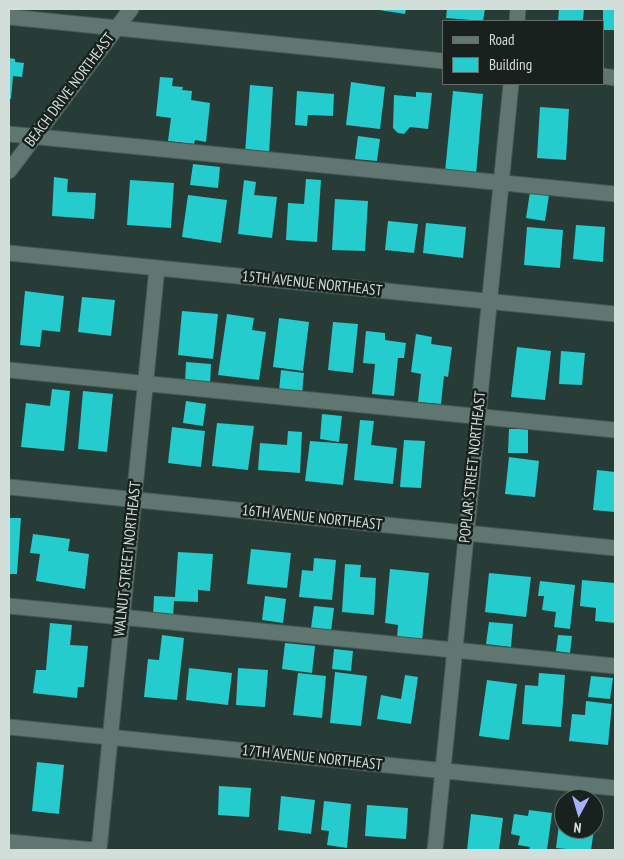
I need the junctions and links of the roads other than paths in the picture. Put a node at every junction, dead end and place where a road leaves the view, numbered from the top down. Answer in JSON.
{"nodes":[{"id":1,"x":131,"y":9,"type":"edge"},
{"id":2,"x":9,"y":17,"type":"edge"},
{"id":3,"x":116,"y":28,"type":"junction"},
{"id":4,"x":442,"y":60,"type":"edge"},
{"id":5,"x":511,"y":85,"type":"edge"},
{"id":6,"x":9,"y":134,"type":"edge"},
{"id":7,"x":36,"y":136,"type":"junction"},
{"id":8,"x":9,"y":171,"type":"edge"},
{"id":9,"x":501,"y":183,"type":"junction"},
{"id":10,"x":615,"y":194,"type":"edge"},
{"id":11,"x":9,"y":254,"type":"edge"},
{"id":12,"x":157,"y":268,"type":"junction"},
{"id":13,"x":489,"y":301,"type":"junction"},
{"id":14,"x":615,"y":314,"type":"edge"},
{"id":15,"x":9,"y":370,"type":"edge"},
{"id":16,"x":145,"y":383,"type":"junction"},
{"id":17,"x":478,"y":416,"type":"junction"},
{"id":18,"x":615,"y":430,"type":"edge"},
{"id":19,"x":9,"y":487,"type":"edge"},
{"id":20,"x":134,"y":500,"type":"junction"},
{"id":21,"x":466,"y":533,"type":"junction"},
{"id":22,"x":615,"y":548,"type":"edge"},
{"id":23,"x":9,"y":606,"type":"edge"},
{"id":24,"x":122,"y":617,"type":"junction"},
{"id":25,"x":454,"y":650,"type":"junction"},
{"id":26,"x":615,"y":666,"type":"edge"},
{"id":27,"x":9,"y":727,"type":"edge"},
{"id":28,"x":110,"y":737,"type":"junction"},
{"id":29,"x":443,"y":771,"type":"junction"},
{"id":30,"x":615,"y":788,"type":"edge"},
{"id":31,"x":9,"y":842,"type":"edge"},
{"id":32,"x":93,"y":850,"type":"edge"},
{"id":33,"x":99,"y":850,"type":"edge"},
{"id":34,"x":435,"y":850,"type":"edge"}],
"edges":[{"from":1,"to":3,"type":"street","name":"BEACH DRIVE NORTHEAST"},
{"from":2,"to":3,"type":"street"},
{"from":3,"to":4,"type":"street"},
{"from":3,"to":7,"type":"street","name":"BEACH DRIVE NORTHEAST"},
{"from":5,"to":9,"type":"street","name":"POPLAR STREET NORTHEAST"},
{"from":6,"to":7,"type":"street"},
{"from":7,"to":8,"type":"street","name":"BEACH DRIVE NORTHEAST"},
{"from":7,"to":9,"type":"street"},
{"from":9,"to":10,"type":"street"},
{"from":9,"to":13,"type":"street","name":"POPLAR STREET NORTHEAST"},
{"from":11,"to":12,"type":"street","name":"15TH AVENUE NORTHEAST"},
{"from":12,"to":13,"type":"street","name":"15TH AVENUE NORTHEAST"},
{"from":12,"to":16,"type":"street","name":"WALNUT STREET NORTHEAST"},
{"from":13,"to":14,"type":"street","name":"15TH AVENUE NORTHEAST"},
{"from":13,"to":17,"type":"street","name":"POPLAR STREET NORTHEAST"},
{"from":15,"to":16,"type":"street"},
{"from":16,"to":17,"type":"street"},
{"from":16,"to":20,"type":"street","name":"WALNUT STREET NORTHEAST"},
{"from":17,"to":18,"type":"street"},
{"from":17,"to":21,"type":"street","name":"POPLAR STREET NORTHEAST"},
{"from":19,"to":20,"type":"street","name":"16TH AVENUE NORTHEAST"},
{"from":20,"to":21,"type":"street","name":"16TH AVENUE NORTHEAST"},
{"from":20,"to":24,"type":"street","name":"WALNUT STREET NORTHEAST"},
{"from":21,"to":22,"type":"street","name":"16TH AVENUE NORTHEAST"},
{"from":21,"to":25,"type":"street","name":"POPLAR STREET NORTHEAST"},
{"from":23,"to":24,"type":"street"},
{"from":24,"to":25,"type":"street"},
{"from":24,"to":28,"type":"street","name":"WALNUT STREET NORTHEAST"},
{"from":25,"to":26,"type":"street"},
{"from":25,"to":29,"type":"street","name":"POPLAR STREET NORTHEAST"},
{"from":27,"to":28,"type":"street","name":"17TH AVENUE NORTHEAST"},
{"from":28,"to":29,"type":"street","name":"17TH AVENUE NORTHEAST"},
{"from":28,"to":33,"type":"street","name":"WALNUT STREET NORTHEAST"},
{"from":29,"to":30,"type":"street","name":"17TH AVENUE NORTHEAST"},
{"from":29,"to":34,"type":"street","name":"POPLAR STREET NORTHEAST"},
{"from":31,"to":32,"type":"street"}]}
